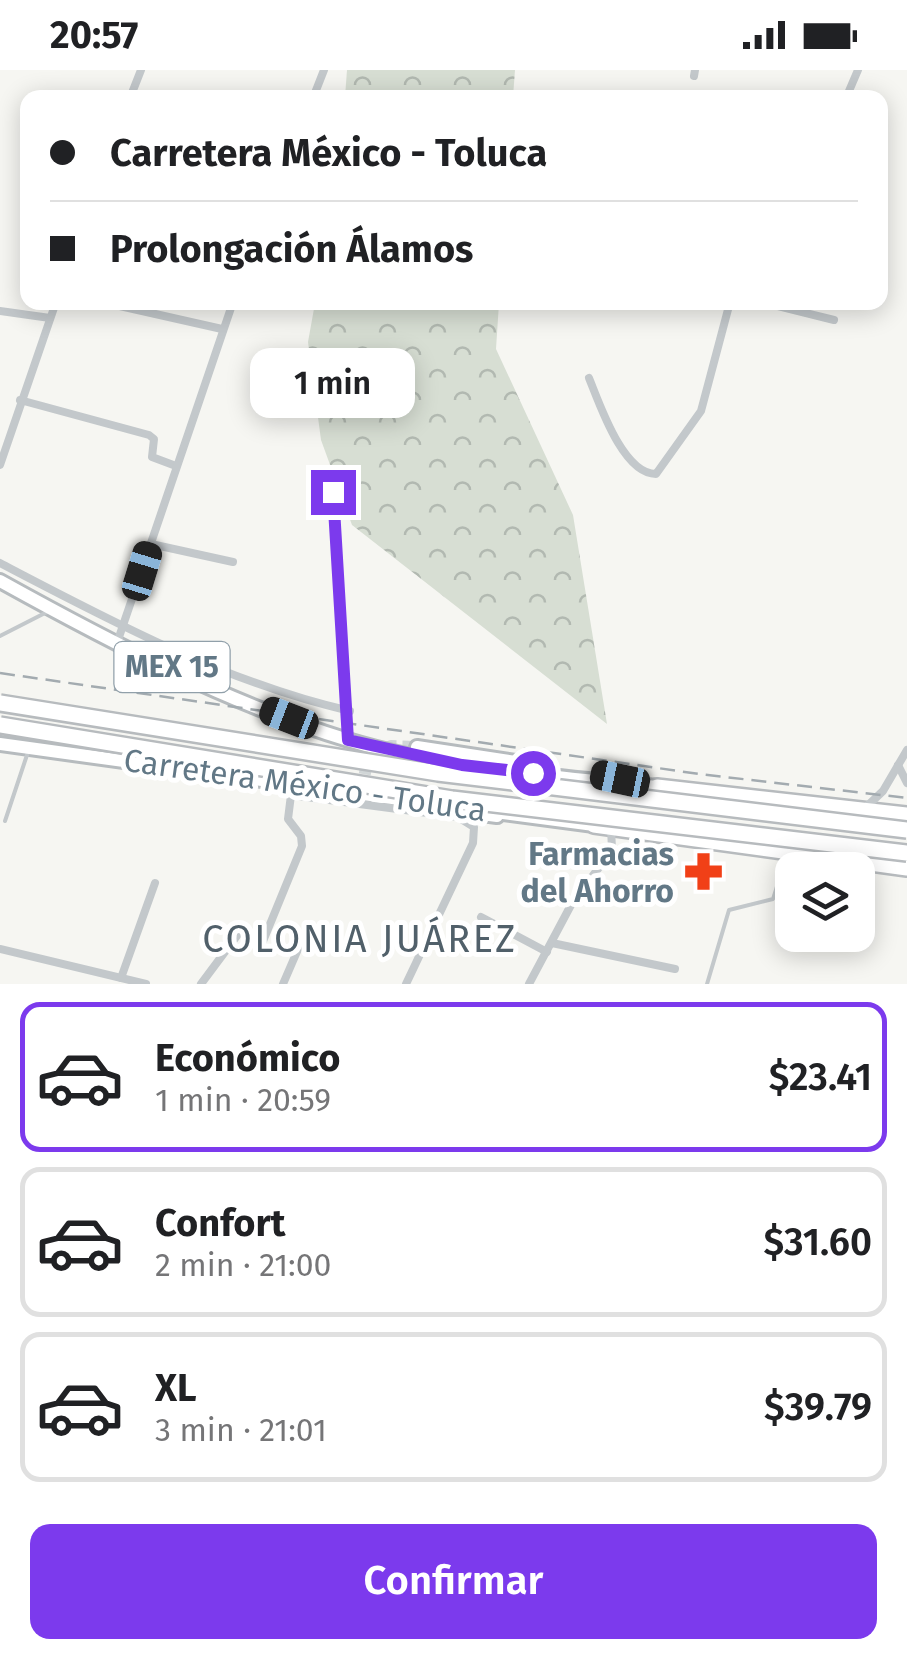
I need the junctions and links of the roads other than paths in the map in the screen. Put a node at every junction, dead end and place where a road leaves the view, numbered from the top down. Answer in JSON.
{"nodes":[{"id":1,"x":0,"y":310,"type":"edge"},
{"id":2,"x":53,"y":310,"type":"edge"},
{"id":3,"x":138,"y":310,"type":"edge"},
{"id":4,"x":230,"y":310,"type":"edge"},
{"id":5,"x":728,"y":310,"type":"edge"},
{"id":6,"x":793,"y":310,"type":"edge"},
{"id":7,"x":50,"y":318,"type":"junction"},
{"id":8,"x":834,"y":320,"type":"dead end"},
{"id":9,"x":222,"y":329,"type":"junction"},
{"id":10,"x":589,"y":378,"type":"dead end"},
{"id":11,"x":20,"y":400,"type":"junction"},
{"id":12,"x":0,"y":465,"type":"edge"},
{"id":13,"x":176,"y":466,"type":"junction"},
{"id":14,"x":333,"y":492,"type":"dead end"},
{"id":15,"x":151,"y":544,"type":"junction"},
{"id":16,"x":233,"y":562,"type":"dead end"},
{"id":17,"x":0,"y":563,"type":"edge"},
{"id":18,"x":0,"y":581,"type":"edge"},
{"id":19,"x":51,"y":609,"type":"junction"},
{"id":20,"x":125,"y":625,"type":"junction"},
{"id":21,"x":0,"y":636,"type":"edge"},
{"id":22,"x":117,"y":643,"type":"junction"},
{"id":23,"x":0,"y":704,"type":"edge"},
{"id":24,"x":350,"y":712,"type":"junction"},
{"id":25,"x":0,"y":725,"type":"edge"},
{"id":26,"x":348,"y":740,"type":"junction"},
{"id":27,"x":0,"y":744,"type":"edge"},
{"id":28,"x":417,"y":747,"type":"tunnel mouth"},
{"id":29,"x":30,"y":748,"type":"junction"},
{"id":30,"x":907,"y":750,"type":"edge"},
{"id":31,"x":898,"y":765,"type":"junction"},
{"id":32,"x":907,"y":783,"type":"edge"},
{"id":33,"x":657,"y":787,"type":"junction"},
{"id":34,"x":291,"y":790,"type":"junction"},
{"id":35,"x":405,"y":803,"type":"dead end"},
{"id":36,"x":862,"y":810,"type":"junction"},
{"id":37,"x":907,"y":815,"type":"edge"},
{"id":38,"x":6,"y":821,"type":"dead end"},
{"id":39,"x":602,"y":826,"type":"junction"},
{"id":40,"x":907,"y":830,"type":"edge"},
{"id":41,"x":780,"y":852,"type":"edge"},
{"id":42,"x":907,"y":853,"type":"edge"},
{"id":43,"x":875,"y":864,"type":"edge"},
{"id":44,"x":907,"y":868,"type":"edge"},
{"id":45,"x":155,"y":883,"type":"dead end"},
{"id":46,"x":775,"y":890,"type":"edge"},
{"id":47,"x":481,"y":917,"type":"dead end"},
{"id":48,"x":239,"y":933,"type":"dead end"},
{"id":49,"x":302,"y":940,"type":"dead end"},
{"id":50,"x":552,"y":943,"type":"junction"},
{"id":51,"x":0,"y":949,"type":"edge"},
{"id":52,"x":260,"y":951,"type":"dead end"},
{"id":53,"x":547,"y":952,"type":"junction"},
{"id":54,"x":675,"y":969,"type":"dead end"},
{"id":55,"x":97,"y":972,"type":"junction"},
{"id":56,"x":121,"y":978,"type":"junction"},
{"id":57,"x":93,"y":984,"type":"edge"},
{"id":58,"x":146,"y":984,"type":"edge"},
{"id":59,"x":201,"y":984,"type":"edge"},
{"id":60,"x":282,"y":984,"type":"edge"},
{"id":61,"x":406,"y":984,"type":"edge"},
{"id":62,"x":529,"y":984,"type":"edge"},
{"id":63,"x":708,"y":984,"type":"edge"}],
"edges":[{"from":1,"to":7,"type":"street"},
{"from":2,"to":7,"type":"street"},
{"from":3,"to":9,"type":"street"},
{"from":4,"to":9,"type":"street"},
{"from":5,"to":10,"type":"street"},
{"from":6,"to":8,"type":"street"},
{"from":7,"to":11,"type":"street"},
{"from":9,"to":13,"type":"street"},
{"from":11,"to":12,"type":"street"},
{"from":11,"to":13,"type":"street"},
{"from":13,"to":15,"type":"street"},
{"from":14,"to":24,"type":"street"},
{"from":15,"to":16,"type":"street"},
{"from":15,"to":20,"type":"street"},
{"from":17,"to":20,"type":"street"},
{"from":18,"to":19,"type":"main road","name":"Carretera México - Toluca","number":"MEX 15"},
{"from":19,"to":21,"type":"lane"},
{"from":19,"to":22,"type":"main road","name":"Carretera México - Toluca","number":"MEX 15"},
{"from":20,"to":22,"type":"street"},
{"from":20,"to":24,"type":"street"},
{"from":22,"to":26,"type":"main road","name":"Carretera México - Toluca","number":"MEX 15"},
{"from":23,"to":40,"type":"highway","bridge":true},
{"from":24,"to":26,"type":"street"},
{"from":25,"to":42,"type":"highway","bridge":true},
{"from":26,"to":33,"type":"main road","name":"Carretera México - Toluca","number":"MEX 15"},
{"from":27,"to":29,"type":"main road","name":"Carretera México - Toluca"},
{"from":28,"to":33,"type":"main road"},
{"from":29,"to":34,"type":"main road","name":"Carretera México - Toluca"},
{"from":29,"to":38,"type":"lane"},
{"from":30,"to":31,"type":"street"},
{"from":31,"to":32,"type":"street"},
{"from":31,"to":36,"type":"street"},
{"from":33,"to":36,"type":"highway","name":"Carretera México - Toluca","number":"MEX 15"},
{"from":34,"to":39,"type":"main road","name":"Carretera México - Toluca"},
{"from":34,"to":52,"type":"street"},
{"from":34,"to":61,"type":"street"},
{"from":35,"to":39,"type":"main road"},
{"from":36,"to":37,"type":"highway","name":"Carretera México - Toluca","number":"MEX 15"},
{"from":39,"to":41,"type":"highway","name":"Carretera México - Toluca"},
{"from":39,"to":50,"type":"street"},
{"from":43,"to":44,"type":"highway","name":"Carretera México - Toluca"},
{"from":45,"to":56,"type":"street"},
{"from":46,"to":63,"type":"lane"},
{"from":47,"to":53,"type":"street"},
{"from":48,"to":59,"type":"street"},
{"from":49,"to":60,"type":"street"},
{"from":50,"to":53,"type":"street"},
{"from":50,"to":54,"type":"street"},
{"from":51,"to":55,"type":"street"},
{"from":53,"to":62,"type":"street"},
{"from":55,"to":56,"type":"street"},
{"from":55,"to":57,"type":"street"},
{"from":56,"to":58,"type":"street"}]}
